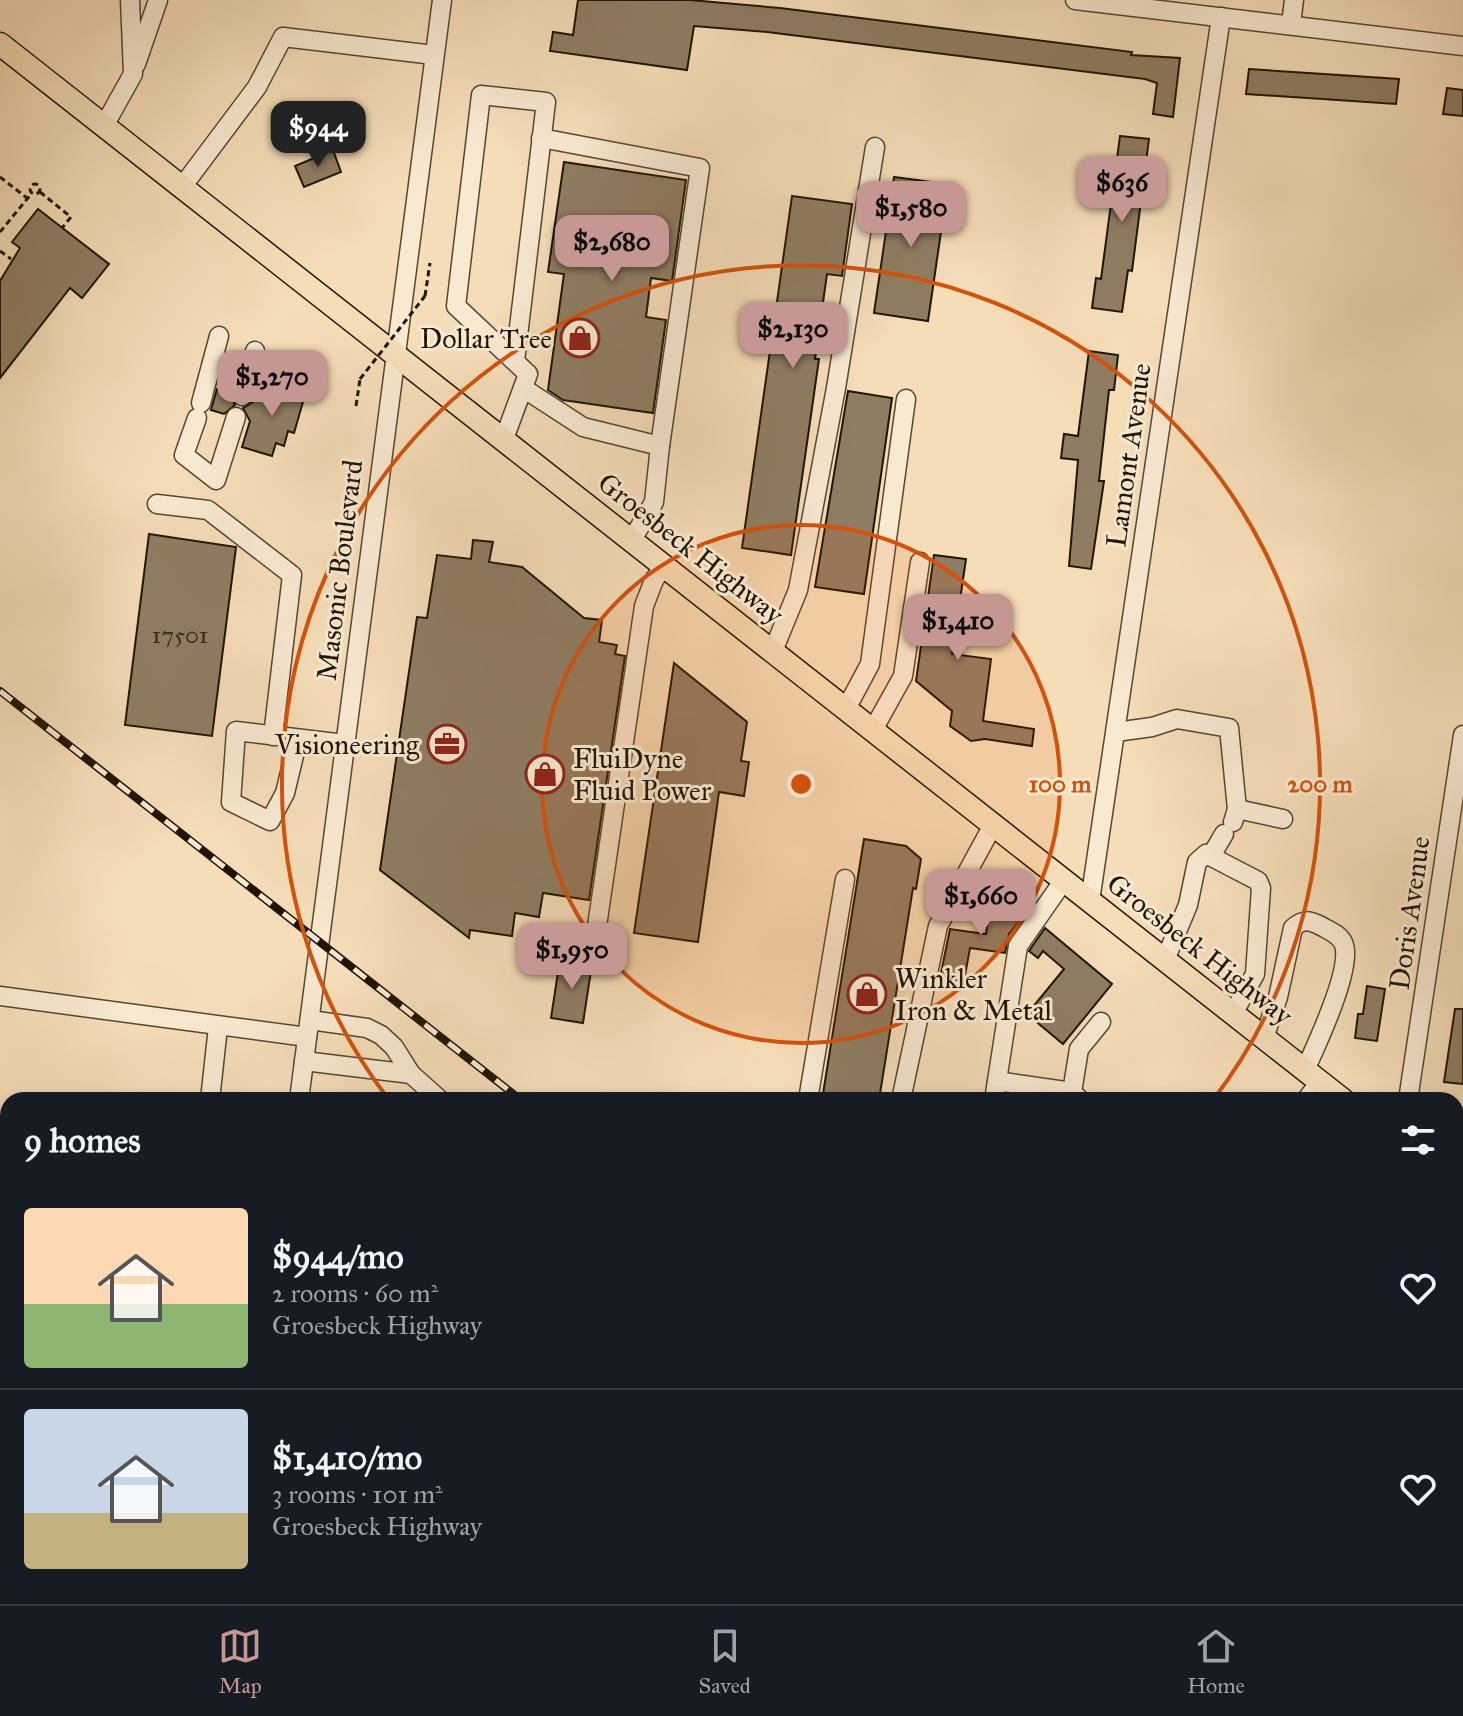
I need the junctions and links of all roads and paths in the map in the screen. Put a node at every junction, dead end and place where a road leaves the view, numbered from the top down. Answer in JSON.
{"nodes":[{"id":1,"x":130,"y":0,"type":"edge"},
{"id":2,"x":158,"y":0,"type":"edge"},
{"id":3,"x":442,"y":0,"type":"edge"},
{"id":4,"x":1075,"y":0,"type":"edge"},
{"id":5,"x":1294,"y":0,"type":"edge"},
{"id":6,"x":1221,"y":17,"type":"junction"},
{"id":7,"x":1291,"y":24,"type":"junction"},
{"id":8,"x":0,"y":44,"type":"edge"},
{"id":9,"x":1463,"y":46,"type":"edge"},
{"id":10,"x":434,"y":55,"type":"junction"},
{"id":11,"x":133,"y":74,"type":"junction"},
{"id":12,"x":104,"y":126,"type":"junction"},
{"id":13,"x":541,"y":138,"type":"junction"},
{"id":14,"x":875,"y":147,"type":"dead end"},
{"id":15,"x":0,"y":177,"type":"edge"},
{"id":16,"x":182,"y":187,"type":"junction"},
{"id":17,"x":40,"y":192,"type":"junction"},
{"id":18,"x":32,"y":193,"type":"junction"},
{"id":19,"x":27,"y":198,"type":"junction"},
{"id":20,"x":62,"y":228,"type":"dead end"},
{"id":21,"x":0,"y":232,"type":"edge"},
{"id":22,"x":0,"y":251,"type":"edge"},
{"id":23,"x":11,"y":259,"type":"dead end"},
{"id":24,"x":430,"y":263,"type":"dead end"},
{"id":25,"x":219,"y":336,"type":"dead end"},
{"id":26,"x":255,"y":351,"type":"dead end"},
{"id":27,"x":395,"y":355,"type":"junction"},
{"id":28,"x":515,"y":361,"type":"junction"},
{"id":29,"x":523,"y":388,"type":"junction"},
{"id":30,"x":242,"y":396,"type":"dead end"},
{"id":31,"x":906,"y":399,"type":"dead end"},
{"id":32,"x":356,"y":406,"type":"dead end"},
{"id":33,"x":236,"y":417,"type":"dead end"},
{"id":34,"x":504,"y":439,"type":"junction"},
{"id":35,"x":660,"y":446,"type":"junction"},
{"id":36,"x":157,"y":504,"type":"dead end"},
{"id":37,"x":632,"y":540,"type":"junction"},
{"id":38,"x":920,"y":562,"type":"dead end"},
{"id":39,"x":664,"y":566,"type":"junction"},
{"id":40,"x":773,"y":651,"type":"junction"},
{"id":41,"x":846,"y":709,"type":"junction"},
{"id":42,"x":873,"y":730,"type":"junction"},
{"id":43,"x":1116,"y":732,"type":"junction"},
{"id":44,"x":1463,"y":735,"type":"edge"},
{"id":45,"x":273,"y":736,"type":"junction"},
{"id":46,"x":298,"y":739,"type":"junction"},
{"id":47,"x":345,"y":744,"type":"junction"},
{"id":48,"x":1283,"y":819,"type":"dead end"},
{"id":49,"x":1231,"y":822,"type":"junction"},
{"id":50,"x":993,"y":825,"type":"junction"},
{"id":51,"x":1211,"y":856,"type":"junction"},
{"id":52,"x":845,"y":879,"type":"dead end"},
{"id":53,"x":1064,"y":880,"type":"junction"},
{"id":54,"x":1090,"y":901,"type":"junction"},
{"id":55,"x":596,"y":933,"type":"dead end"},
{"id":56,"x":1165,"y":960,"type":"junction"},
{"id":57,"x":0,"y":996,"type":"edge"},
{"id":58,"x":1233,"y":1014,"type":"junction"},
{"id":59,"x":1101,"y":1022,"type":"dead end"},
{"id":60,"x":218,"y":1027,"type":"junction"},
{"id":61,"x":309,"y":1028,"type":"junction"},
{"id":62,"x":1264,"y":1038,"type":"junction"},
{"id":63,"x":304,"y":1061,"type":"junction"},
{"id":64,"x":411,"y":1074,"type":"junction"},
{"id":65,"x":1312,"y":1076,"type":"junction"},
{"id":66,"x":997,"y":1081,"type":"junction"},
{"id":67,"x":211,"y":1092,"type":"edge"},
{"id":68,"x":300,"y":1092,"type":"edge"},
{"id":69,"x":431,"y":1092,"type":"edge"},
{"id":70,"x":809,"y":1092,"type":"edge"},
{"id":71,"x":903,"y":1092,"type":"edge"},
{"id":72,"x":995,"y":1092,"type":"edge"},
{"id":73,"x":1055,"y":1092,"type":"edge"},
{"id":74,"x":1076,"y":1092,"type":"edge"},
{"id":75,"x":1308,"y":1092,"type":"edge"},
{"id":76,"x":1333,"y":1092,"type":"edge"},
{"id":77,"x":1409,"y":1092,"type":"edge"}],
"edges":[{"from":1,"to":11,"type":"street"},
{"from":2,"to":11,"type":"street"},
{"from":3,"to":10,"type":"street","name":"Masonic Boulevard"},
{"from":4,"to":6,"type":"street"},
{"from":5,"to":7,"type":"street"},
{"from":6,"to":7,"type":"street"},
{"from":6,"to":43,"type":"street","name":"Lamont Avenue"},
{"from":7,"to":9,"type":"street"},
{"from":8,"to":12,"type":"main road","name":"Groesbeck Highway"},
{"from":10,"to":16,"type":"street"},
{"from":10,"to":27,"type":"street","name":"Masonic Boulevard"},
{"from":11,"to":12,"type":"street"},
{"from":12,"to":16,"type":"main road","name":"Groesbeck Highway"},
{"from":13,"to":28,"type":"street"},
{"from":13,"to":28,"type":"street"},
{"from":13,"to":35,"type":"street"},
{"from":14,"to":40,"type":"street"},
{"from":15,"to":19,"type":"path"},
{"from":16,"to":27,"type":"main road","name":"Groesbeck Highway"},
{"from":17,"to":18,"type":"path"},
{"from":17,"to":18,"type":"path"},
{"from":17,"to":20,"type":"path"},
{"from":18,"to":19,"type":"path"},
{"from":19,"to":21,"type":"path"},
{"from":22,"to":23,"type":"path"},
{"from":24,"to":32,"type":"path","bridge":true},
{"from":25,"to":33,"type":"street"},
{"from":26,"to":30,"type":"street"},
{"from":27,"to":34,"type":"main road","name":"Groesbeck Highway"},
{"from":27,"to":47,"type":"street","name":"Masonic Boulevard"},
{"from":28,"to":29,"type":"street"},
{"from":29,"to":34,"type":"street"},
{"from":29,"to":35,"type":"street"},
{"from":31,"to":41,"type":"street"},
{"from":34,"to":37,"type":"main road","name":"Groesbeck Highway"},
{"from":35,"to":37,"type":"street"},
{"from":36,"to":45,"type":"street"},
{"from":37,"to":39,"type":"main road","name":"Groesbeck Highway"},
{"from":38,"to":42,"type":"street"},
{"from":39,"to":40,"type":"main road","name":"Groesbeck Highway"},
{"from":39,"to":55,"type":"street"},
{"from":40,"to":41,"type":"main road","name":"Groesbeck Highway"},
{"from":41,"to":42,"type":"main road","name":"Groesbeck Highway"},
{"from":42,"to":50,"type":"main road","name":"Groesbeck Highway"},
{"from":43,"to":49,"type":"street"},
{"from":43,"to":54,"type":"street","name":"Lamont Avenue"},
{"from":44,"to":77,"type":"street","name":"Doris Avenue"},
{"from":45,"to":46,"type":"street"},
{"from":45,"to":46,"type":"street"},
{"from":46,"to":47,"type":"street"},
{"from":47,"to":61,"type":"street","name":"Masonic Boulevard"},
{"from":48,"to":49,"type":"street"},
{"from":49,"to":51,"type":"street"},
{"from":50,"to":53,"type":"main road","name":"Groesbeck Highway"},
{"from":50,"to":71,"type":"street"},
{"from":51,"to":56,"type":"street"},
{"from":51,"to":58,"type":"street"},
{"from":52,"to":70,"type":"street"},
{"from":53,"to":54,"type":"main road","name":"Groesbeck Highway"},
{"from":53,"to":66,"type":"street"},
{"from":54,"to":56,"type":"main road","name":"Groesbeck Highway"},
{"from":56,"to":58,"type":"main road","name":"Groesbeck Highway"},
{"from":57,"to":60,"type":"street"},
{"from":58,"to":62,"type":"main road","name":"Groesbeck Highway"},
{"from":59,"to":74,"type":"street"},
{"from":60,"to":61,"type":"street"},
{"from":60,"to":67,"type":"street"},
{"from":61,"to":63,"type":"street","name":"Masonic Boulevard"},
{"from":61,"to":64,"type":"street"},
{"from":62,"to":65,"type":"main road","name":"Groesbeck Highway"},
{"from":62,"to":65,"type":"street"},
{"from":63,"to":64,"type":"street"},
{"from":63,"to":68,"type":"street","name":"Masonic Boulevard"},
{"from":64,"to":69,"type":"street"},
{"from":65,"to":75,"type":"street"},
{"from":65,"to":76,"type":"main road","name":"Groesbeck Highway"},
{"from":66,"to":72,"type":"street"},
{"from":66,"to":73,"type":"street"}]}
